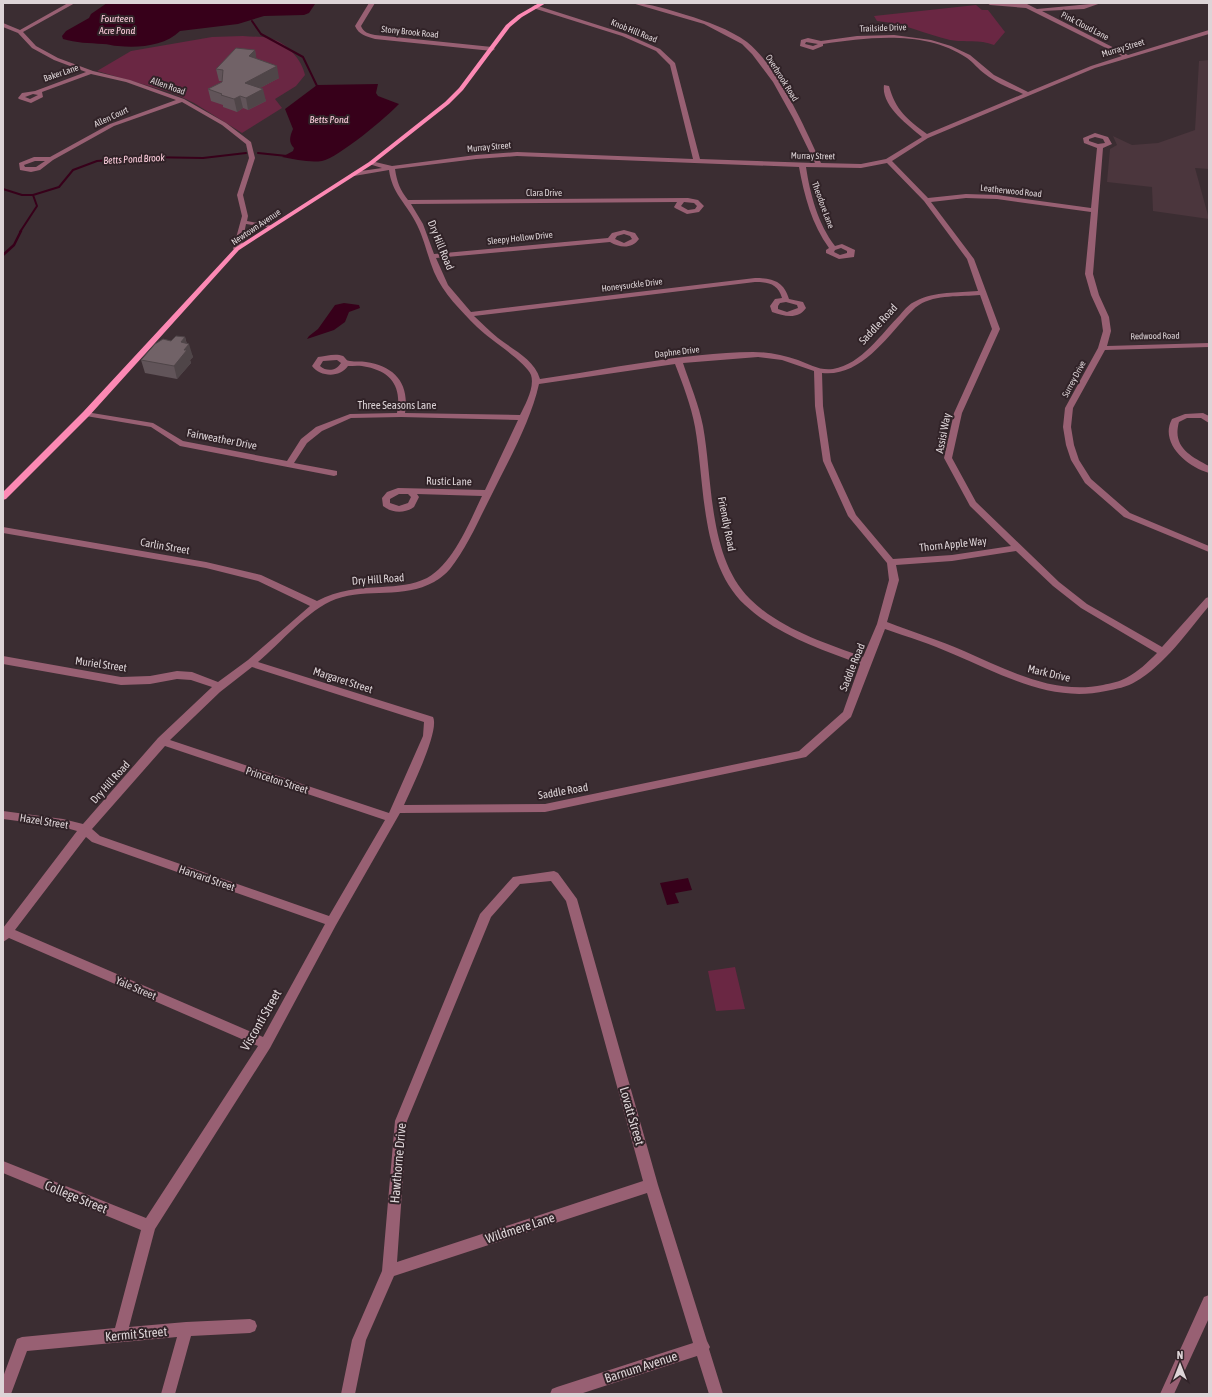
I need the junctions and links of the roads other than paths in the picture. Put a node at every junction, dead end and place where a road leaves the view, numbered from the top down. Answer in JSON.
{"nodes":[{"id":1,"x":72,"y":3,"type":"edge"},
{"id":2,"x":372,"y":3,"type":"edge"},
{"id":3,"x":542,"y":3,"type":"edge"},
{"id":4,"x":636,"y":3,"type":"edge"},
{"id":5,"x":990,"y":3,"type":"edge"},
{"id":6,"x":1098,"y":3,"type":"edge"},
{"id":7,"x":535,"y":7,"type":"junction"},
{"id":8,"x":1038,"y":10,"type":"junction"},
{"id":9,"x":3,"y":25,"type":"edge"},
{"id":10,"x":20,"y":32,"type":"junction"},
{"id":11,"x":1209,"y":32,"type":"edge"},
{"id":12,"x":820,"y":43,"type":"dead end"},
{"id":13,"x":492,"y":49,"type":"junction"},
{"id":14,"x":1126,"y":56,"type":"junction"},
{"id":15,"x":91,"y":72,"type":"junction"},
{"id":16,"x":886,"y":86,"type":"dead end"},
{"id":17,"x":37,"y":92,"type":"dead end"},
{"id":18,"x":1027,"y":94,"type":"junction"},
{"id":19,"x":182,"y":100,"type":"junction"},
{"id":20,"x":926,"y":137,"type":"junction"},
{"id":21,"x":1100,"y":146,"type":"dead end"},
{"id":22,"x":51,"y":159,"type":"dead end"},
{"id":23,"x":697,"y":161,"type":"junction"},
{"id":24,"x":888,"y":161,"type":"junction"},
{"id":25,"x":370,"y":163,"type":"junction"},
{"id":26,"x":802,"y":165,"type":"junction"},
{"id":27,"x":819,"y":165,"type":"junction"},
{"id":28,"x":392,"y":168,"type":"junction"},
{"id":29,"x":354,"y":174,"type":"junction"},
{"id":30,"x":926,"y":200,"type":"junction"},
{"id":31,"x":681,"y":201,"type":"dead end"},
{"id":32,"x":407,"y":202,"type":"junction"},
{"id":33,"x":1094,"y":210,"type":"junction"},
{"id":34,"x":244,"y":222,"type":"junction"},
{"id":35,"x":271,"y":227,"type":"junction"},
{"id":36,"x":611,"y":240,"type":"dead end"},
{"id":37,"x":833,"y":248,"type":"dead end"},
{"id":38,"x":237,"y":249,"type":"junction"},
{"id":39,"x":431,"y":256,"type":"junction"},
{"id":40,"x":981,"y":293,"type":"junction"},
{"id":41,"x":786,"y":300,"type":"dead end"},
{"id":42,"x":469,"y":314,"type":"junction"},
{"id":43,"x":1209,"y":345,"type":"edge"},
{"id":44,"x":1102,"y":348,"type":"junction"},
{"id":45,"x":678,"y":361,"type":"junction"},
{"id":46,"x":345,"y":362,"type":"dead end"},
{"id":47,"x":818,"y":371,"type":"junction"},
{"id":48,"x":537,"y":382,"type":"junction"},
{"id":49,"x":86,"y":414,"type":"junction"},
{"id":50,"x":401,"y":415,"type":"junction"},
{"id":51,"x":1207,"y":416,"type":"edge"},
{"id":52,"x":524,"y":418,"type":"junction"},
{"id":53,"x":290,"y":463,"type":"junction"},
{"id":54,"x":1209,"y":470,"type":"edge"},
{"id":55,"x":334,"y":473,"type":"dead end"},
{"id":56,"x":410,"y":492,"type":"dead end"},
{"id":57,"x":488,"y":493,"type":"junction"},
{"id":58,"x":3,"y":497,"type":"edge"},
{"id":59,"x":3,"y":530,"type":"edge"},
{"id":60,"x":1017,"y":548,"type":"junction"},
{"id":61,"x":1209,"y":549,"type":"edge"},
{"id":62,"x":891,"y":562,"type":"junction"},
{"id":63,"x":1209,"y":600,"type":"edge"},
{"id":64,"x":317,"y":605,"type":"junction"},
{"id":65,"x":882,"y":624,"type":"junction"},
{"id":66,"x":1163,"y":652,"type":"junction"},
{"id":67,"x":3,"y":660,"type":"edge"},
{"id":68,"x":866,"y":662,"type":"junction"},
{"id":69,"x":250,"y":663,"type":"junction"},
{"id":70,"x":219,"y":686,"type":"junction"},
{"id":71,"x":429,"y":720,"type":"joint"},
{"id":72,"x":162,"y":741,"type":"junction"},
{"id":73,"x":395,"y":814,"type":"junction"},
{"id":74,"x":3,"y":815,"type":"edge"},
{"id":75,"x":84,"y":829,"type":"junction"},
{"id":76,"x":517,"y":880,"type":"joint"},
{"id":77,"x":332,"y":922,"type":"junction"},
{"id":78,"x":5,"y":935,"type":"edge"},
{"id":79,"x":266,"y":1044,"type":"junction"},
{"id":80,"x":3,"y":1167,"type":"edge"},
{"id":81,"x":652,"y":1185,"type":"junction"},
{"id":82,"x":149,"y":1226,"type":"junction"},
{"id":83,"x":389,"y":1271,"type":"junction"},
{"id":84,"x":1209,"y":1302,"type":"edge"},
{"id":85,"x":250,"y":1326,"type":"dead end"},
{"id":86,"x":186,"y":1329,"type":"junction"},
{"id":87,"x":120,"y":1335,"type":"junction"},
{"id":88,"x":703,"y":1347,"type":"junction"},
{"id":89,"x":4,"y":1394,"type":"edge"},
{"id":90,"x":168,"y":1394,"type":"edge"},
{"id":91,"x":348,"y":1394,"type":"edge"},
{"id":92,"x":557,"y":1394,"type":"edge"},
{"id":93,"x":716,"y":1394,"type":"edge"},
{"id":94,"x":1167,"y":1394,"type":"edge"}],
"edges":[{"from":1,"to":10,"type":"street"},
{"from":2,"to":13,"type":"street","name":"Stony Brook Road"},
{"from":3,"to":7,"type":"main road","name":"Newtown Avenue"},
{"from":4,"to":27,"type":"street","name":"Overbrook Road"},
{"from":5,"to":8,"type":"street","name":"Pink Cloud Lane"},
{"from":6,"to":8,"type":"street"},
{"from":7,"to":13,"type":"main road","name":"Newtown Avenue"},
{"from":7,"to":23,"type":"street","name":"Knob Hill Road"},
{"from":8,"to":14,"type":"street","name":"Pink Cloud Lane"},
{"from":9,"to":10,"type":"street","name":"Allen Road"},
{"from":10,"to":15,"type":"street","name":"Allen Road"},
{"from":11,"to":14,"type":"street","name":"Murray Street"},
{"from":12,"to":18,"type":"street","name":"Trailside Drive"},
{"from":13,"to":25,"type":"main road","name":"Newtown Avenue"},
{"from":14,"to":18,"type":"street","name":"Murray Street"},
{"from":15,"to":17,"type":"street","name":"Baker Lane"},
{"from":15,"to":19,"type":"street","name":"Allen Road"},
{"from":16,"to":20,"type":"street"},
{"from":18,"to":20,"type":"street","name":"Murray Street"},
{"from":19,"to":22,"type":"street","name":"Allen Court"},
{"from":19,"to":34,"type":"street","name":"Allen Road"},
{"from":20,"to":24,"type":"street","name":"Murray Street"},
{"from":21,"to":33,"type":"street","name":"Surrey Drive"},
{"from":23,"to":26,"type":"street","name":"Murray Street"},
{"from":23,"to":28,"type":"street","name":"Murray Street"},
{"from":24,"to":27,"type":"street","name":"Murray Street"},
{"from":24,"to":30,"type":"street","name":"Assisi Way"},
{"from":25,"to":28,"type":"street","name":"Murray Street"},
{"from":25,"to":29,"type":"main road","name":"Newtown Avenue"},
{"from":26,"to":27,"type":"street","name":"Murray Street"},
{"from":26,"to":37,"type":"street","name":"Theodore Lane"},
{"from":28,"to":29,"type":"street","name":"Murray Street"},
{"from":28,"to":32,"type":"street","name":"Dry Hill Road"},
{"from":29,"to":35,"type":"main road","name":"Newtown Avenue"},
{"from":30,"to":33,"type":"street","name":"Leatherwood Road"},
{"from":30,"to":40,"type":"street","name":"Assisi Way"},
{"from":31,"to":32,"type":"street","name":"Clara Drive"},
{"from":32,"to":39,"type":"street","name":"Dry Hill Road"},
{"from":33,"to":44,"type":"street","name":"Surrey Drive"},
{"from":34,"to":35,"type":"street"},
{"from":34,"to":38,"type":"street","name":"Allen Road"},
{"from":35,"to":38,"type":"main road","name":"Newtown Avenue"},
{"from":36,"to":39,"type":"street","name":"Sleepy Hollow Drive"},
{"from":38,"to":49,"type":"main road","name":"Newtown Avenue"},
{"from":39,"to":42,"type":"street","name":"Dry Hill Road"},
{"from":40,"to":47,"type":"street","name":"Saddle Road"},
{"from":40,"to":60,"type":"street","name":"Assisi Way"},
{"from":41,"to":42,"type":"street","name":"Honeysuckle Drive"},
{"from":42,"to":48,"type":"street","name":"Dry Hill Road"},
{"from":43,"to":44,"type":"street","name":"Redwood Road"},
{"from":44,"to":61,"type":"street","name":"Surrey Drive"},
{"from":45,"to":47,"type":"street","name":"Daphne Drive"},
{"from":45,"to":48,"type":"street","name":"Daphne Drive"},
{"from":45,"to":68,"type":"street","name":"Friendly Road"},
{"from":46,"to":50,"type":"street"},
{"from":47,"to":62,"type":"street"},
{"from":48,"to":52,"type":"street","name":"Dry Hill Road"},
{"from":49,"to":53,"type":"street","name":"Fairweather Drive"},
{"from":49,"to":58,"type":"main road","name":"Newtown Avenue"},
{"from":50,"to":52,"type":"street","name":"Three Seasons Lane"},
{"from":50,"to":53,"type":"street","name":"Three Seasons Lane"},
{"from":51,"to":54,"type":"street"},
{"from":52,"to":57,"type":"street","name":"Dry Hill Road"},
{"from":53,"to":55,"type":"street","name":"Fairweather Drive"},
{"from":56,"to":57,"type":"street","name":"Rustic Lane"},
{"from":57,"to":64,"type":"street","name":"Dry Hill Road"},
{"from":59,"to":64,"type":"street","name":"Carlin Street"},
{"from":60,"to":62,"type":"street","name":"Thorn Apple Way"},
{"from":60,"to":66,"type":"street","name":"Assisi Way"},
{"from":62,"to":65,"type":"street","name":"Saddle Road"},
{"from":63,"to":66,"type":"street","name":"Mark Drive"},
{"from":64,"to":69,"type":"street","name":"Dry Hill Road"},
{"from":65,"to":66,"type":"street","name":"Mark Drive"},
{"from":65,"to":68,"type":"street","name":"Saddle Road"},
{"from":67,"to":70,"type":"street","name":"Muriel Street"},
{"from":68,"to":73,"type":"street","name":"Saddle Road"},
{"from":69,"to":70,"type":"street","name":"Dry Hill Road"},
{"from":69,"to":71,"type":"street","name":"Margaret Street"},
{"from":70,"to":72,"type":"street","name":"Dry Hill Road"},
{"from":71,"to":73,"type":"street","name":"Visconti Street"},
{"from":72,"to":73,"type":"street","name":"Princeton Street"},
{"from":72,"to":75,"type":"street","name":"Dry Hill Road"},
{"from":73,"to":77,"type":"street","name":"Visconti Street"},
{"from":74,"to":75,"type":"street","name":"Hazel Street"},
{"from":75,"to":77,"type":"street","name":"Harvard Street"},
{"from":75,"to":78,"type":"street","name":"Dry Hill Road"},
{"from":76,"to":81,"type":"street","name":"Lovatt Street"},
{"from":76,"to":83,"type":"street","name":"Hawthorne Drive"},
{"from":77,"to":79,"type":"street","name":"Visconti Street"},
{"from":78,"to":79,"type":"street","name":"Yale Street"},
{"from":79,"to":82,"type":"street","name":"Visconti Street"},
{"from":80,"to":82,"type":"street","name":"College Street"},
{"from":81,"to":83,"type":"street","name":"Wildmere Lane"},
{"from":81,"to":88,"type":"street","name":"Lovatt Street"},
{"from":82,"to":87,"type":"street","name":"Visconti Street"},
{"from":83,"to":91,"type":"street","name":"Hawthorne Drive"},
{"from":84,"to":94,"type":"street"},
{"from":85,"to":86,"type":"street","name":"Kermit Street"},
{"from":86,"to":87,"type":"street","name":"Kermit Street"},
{"from":86,"to":90,"type":"street"},
{"from":87,"to":89,"type":"street","name":"Kermit Street"},
{"from":88,"to":92,"type":"street","name":"Barnum Avenue"},
{"from":88,"to":93,"type":"street","name":"Lovatt Street"}]}
